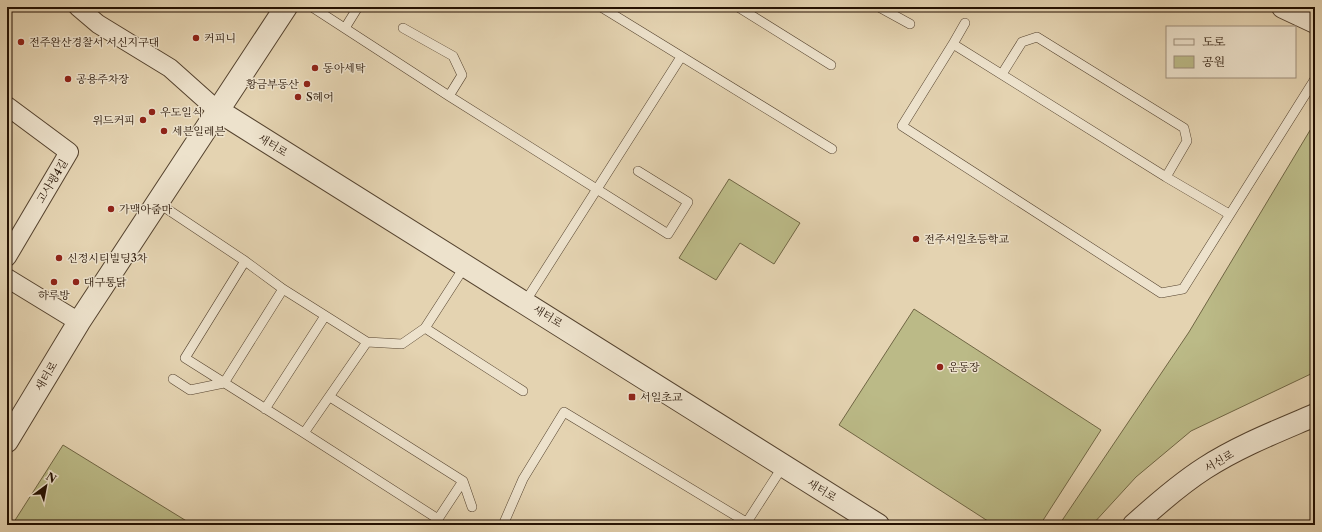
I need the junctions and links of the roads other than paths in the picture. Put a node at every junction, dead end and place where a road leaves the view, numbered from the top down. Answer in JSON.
{"nodes":[{"id":1,"x":78,"y":7,"type":"edge"},
{"id":2,"x":286,"y":7,"type":"edge"},
{"id":3,"x":312,"y":7,"type":"edge"},
{"id":4,"x":358,"y":7,"type":"edge"},
{"id":5,"x":601,"y":7,"type":"edge"},
{"id":6,"x":738,"y":7,"type":"edge"},
{"id":7,"x":1283,"y":7,"type":"edge"},
{"id":8,"x":886,"y":9,"type":"edge"},
{"id":9,"x":1315,"y":22,"type":"edge"},
{"id":10,"x":965,"y":23,"type":"dead end"},
{"id":11,"x":910,"y":24,"type":"dead end"},
{"id":12,"x":345,"y":28,"type":"junction"},
{"id":13,"x":403,"y":28,"type":"dead end"},
{"id":14,"x":953,"y":44,"type":"junction"},
{"id":15,"x":681,"y":57,"type":"junction"},
{"id":16,"x":831,"y":65,"type":"dead end"},
{"id":17,"x":1002,"y":74,"type":"junction"},
{"id":18,"x":1315,"y":79,"type":"edge"},
{"id":19,"x":449,"y":96,"type":"junction"},
{"id":20,"x":7,"y":106,"type":"edge"},
{"id":21,"x":217,"y":110,"type":"junction"},
{"id":22,"x":832,"y":150,"type":"dead end"},
{"id":23,"x":638,"y":171,"type":"dead end"},
{"id":24,"x":1166,"y":177,"type":"junction"},
{"id":25,"x":596,"y":189,"type":"junction"},
{"id":26,"x":158,"y":203,"type":"junction"},
{"id":27,"x":1229,"y":214,"type":"junction"},
{"id":28,"x":7,"y":257,"type":"edge"},
{"id":29,"x":245,"y":261,"type":"junction"},
{"id":30,"x":464,"y":266,"type":"junction"},
{"id":31,"x":7,"y":278,"type":"edge"},
{"id":32,"x":283,"y":290,"type":"junction"},
{"id":33,"x":525,"y":302,"type":"junction"},
{"id":34,"x":325,"y":316,"type":"junction"},
{"id":35,"x":79,"y":322,"type":"junction"},
{"id":36,"x":425,"y":328,"type":"junction"},
{"id":37,"x":367,"y":342,"type":"junction"},
{"id":38,"x":173,"y":379,"type":"dead end"},
{"id":39,"x":224,"y":383,"type":"junction"},
{"id":40,"x":523,"y":391,"type":"dead end"},
{"id":41,"x":330,"y":397,"type":"junction"},
{"id":42,"x":265,"y":409,"type":"junction"},
{"id":43,"x":1315,"y":414,"type":"edge"},
{"id":44,"x":304,"y":433,"type":"junction"},
{"id":45,"x":7,"y":441,"type":"edge"},
{"id":46,"x":783,"y":466,"type":"junction"},
{"id":47,"x":463,"y":482,"type":"junction"},
{"id":48,"x":472,"y":507,"type":"dead end"},
{"id":49,"x":749,"y":524,"type":"edge"},
{"id":50,"x":503,"y":525,"type":"edge"},
{"id":51,"x":878,"y":525,"type":"edge"},
{"id":52,"x":1134,"y":525,"type":"edge"}],
"edges":[{"from":1,"to":21,"type":"street","name":"새터로"},
{"from":2,"to":21,"type":"street","name":"새터로"},
{"from":3,"to":12,"type":"lane"},
{"from":4,"to":12,"type":"lane"},
{"from":5,"to":15,"type":"lane"},
{"from":6,"to":16,"type":"lane"},
{"from":7,"to":9,"type":"street"},
{"from":8,"to":11,"type":"lane"},
{"from":10,"to":14,"type":"lane"},
{"from":12,"to":19,"type":"lane"},
{"from":13,"to":19,"type":"lane"},
{"from":14,"to":17,"type":"lane"},
{"from":14,"to":27,"type":"lane"},
{"from":15,"to":22,"type":"lane"},
{"from":15,"to":25,"type":"lane"},
{"from":17,"to":24,"type":"lane"},
{"from":17,"to":24,"type":"lane"},
{"from":18,"to":27,"type":"lane"},
{"from":19,"to":25,"type":"lane"},
{"from":20,"to":28,"type":"street","name":"고사평4길"},
{"from":21,"to":26,"type":"street","name":"새터로"},
{"from":21,"to":30,"type":"street","name":"새터로"},
{"from":23,"to":25,"type":"lane"},
{"from":24,"to":27,"type":"lane"},
{"from":25,"to":33,"type":"lane"},
{"from":26,"to":29,"type":"lane"},
{"from":26,"to":35,"type":"street","name":"새터로"},
{"from":29,"to":32,"type":"lane"},
{"from":29,"to":39,"type":"lane"},
{"from":30,"to":33,"type":"street","name":"새터로"},
{"from":30,"to":36,"type":"lane"},
{"from":31,"to":35,"type":"street"},
{"from":32,"to":34,"type":"lane"},
{"from":32,"to":39,"type":"lane"},
{"from":33,"to":46,"type":"street","name":"새터로"},
{"from":34,"to":37,"type":"lane"},
{"from":34,"to":42,"type":"lane"},
{"from":35,"to":45,"type":"street","name":"새터로"},
{"from":36,"to":37,"type":"lane"},
{"from":36,"to":40,"type":"lane"},
{"from":37,"to":41,"type":"lane"},
{"from":38,"to":39,"type":"lane"},
{"from":39,"to":42,"type":"lane"},
{"from":41,"to":44,"type":"lane"},
{"from":41,"to":47,"type":"lane"},
{"from":42,"to":44,"type":"lane"},
{"from":43,"to":52,"type":"street","name":"서신로"},
{"from":44,"to":47,"type":"lane"},
{"from":46,"to":49,"type":"lane"},
{"from":46,"to":51,"type":"street","name":"새터로"},
{"from":47,"to":48,"type":"lane"},
{"from":49,"to":50,"type":"lane"}]}
